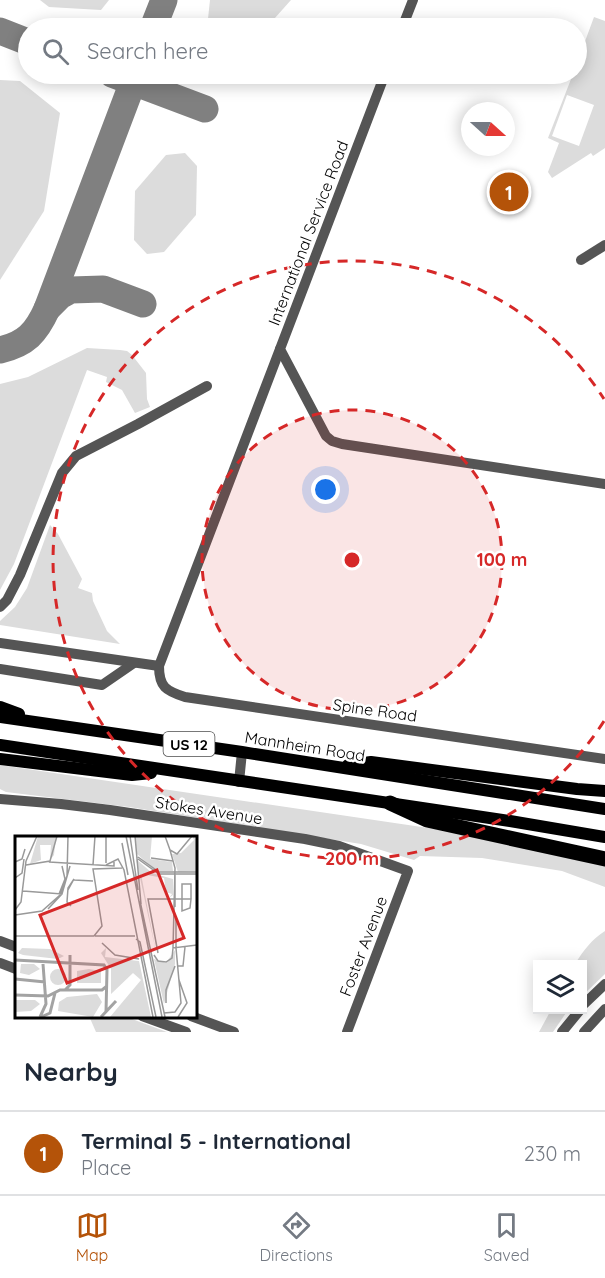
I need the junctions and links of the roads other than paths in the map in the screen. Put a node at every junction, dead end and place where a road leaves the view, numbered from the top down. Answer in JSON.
{"nodes":[{"id":1,"x":413,"y":0,"type":"edge"},
{"id":2,"x":406,"y":18,"type":"edge"},
{"id":3,"x":381,"y":84,"type":"edge"},
{"id":4,"x":605,"y":245,"type":"edge"},
{"id":5,"x":581,"y":260,"type":"dead end"},
{"id":6,"x":280,"y":349,"type":"junction"},
{"id":7,"x":207,"y":386,"type":"dead end"},
{"id":8,"x":605,"y":484,"type":"edge"},
{"id":9,"x":0,"y":607,"type":"edge"},
{"id":10,"x":0,"y":643,"type":"edge"},
{"id":11,"x":134,"y":663,"type":"junction"},
{"id":12,"x":159,"y":666,"type":"junction"},
{"id":13,"x":0,"y":669,"type":"edge"},
{"id":14,"x":0,"y":707,"type":"edge"},
{"id":15,"x":0,"y":717,"type":"edge"},
{"id":16,"x":43,"y":723,"type":"junction"},
{"id":17,"x":0,"y":745,"type":"edge"},
{"id":18,"x":242,"y":752,"type":"junction"},
{"id":19,"x":0,"y":759,"type":"edge"},
{"id":20,"x":605,"y":759,"type":"edge"},
{"id":21,"x":334,"y":767,"type":"junction"},
{"id":22,"x":168,"y":771,"type":"junction"},
{"id":23,"x":239,"y":782,"type":"junction"},
{"id":24,"x":605,"y":791,"type":"edge"},
{"id":25,"x":0,"y":799,"type":"edge"},
{"id":26,"x":390,"y":803,"type":"junction"},
{"id":27,"x":605,"y":809,"type":"edge"},
{"id":28,"x":605,"y":837,"type":"edge"},
{"id":29,"x":605,"y":859,"type":"edge"},
{"id":30,"x":408,"y":871,"type":"joint"},
{"id":31,"x":0,"y":941,"type":"edge"},
{"id":32,"x":15,"y":947,"type":"edge"},
{"id":33,"x":0,"y":963,"type":"edge"},
{"id":34,"x":15,"y":969,"type":"edge"},
{"id":35,"x":605,"y":984,"type":"edge"},
{"id":36,"x":587,"y":1001,"type":"edge"},
{"id":37,"x":605,"y":1009,"type":"edge"},
{"id":38,"x":577,"y":1014,"type":"edge"},
{"id":39,"x":145,"y":1017,"type":"edge"},
{"id":40,"x":194,"y":1017,"type":"edge"},
{"id":41,"x":186,"y":1032,"type":"edge"},
{"id":42,"x":234,"y":1032,"type":"edge"},
{"id":43,"x":347,"y":1032,"type":"edge"},
{"id":44,"x":562,"y":1032,"type":"edge"},
{"id":45,"x":584,"y":1032,"type":"edge"}],
"edges":[{"from":1,"to":2,"type":"street"},
{"from":3,"to":6,"type":"street","name":"International Service Road"},
{"from":4,"to":5,"type":"street"},
{"from":6,"to":8,"type":"street","name":"International Service Road"},
{"from":6,"to":12,"type":"street"},
{"from":7,"to":9,"type":"street"},
{"from":10,"to":11,"type":"street"},
{"from":11,"to":12,"type":"street"},
{"from":11,"to":13,"type":"street"},
{"from":12,"to":20,"type":"street","name":"Spine Road"},
{"from":14,"to":16,"type":"main road"},
{"from":15,"to":16,"type":"main road","name":"Mannheim Road","number":"US 12"},
{"from":16,"to":18,"type":"main road","name":"Mannheim Road","number":"US 12"},
{"from":17,"to":22,"type":"main road","number":"US 12"},
{"from":18,"to":21,"type":"main road","name":"Mannheim Road","number":"US 12"},
{"from":18,"to":23,"type":"street"},
{"from":19,"to":22,"type":"main road"},
{"from":21,"to":24,"type":"main road"},
{"from":21,"to":27,"type":"main road","name":"Mannheim Road","number":"US 12"},
{"from":22,"to":23,"type":"main road","number":"US 12"},
{"from":23,"to":26,"type":"main road","number":"US 12"},
{"from":25,"to":30,"type":"street","name":"Stokes Avenue"},
{"from":26,"to":28,"type":"main road","number":"US 12"},
{"from":26,"to":29,"type":"highway"},
{"from":30,"to":43,"type":"street","name":"Foster Avenue"},
{"from":31,"to":32,"type":"street"},
{"from":33,"to":34,"type":"street"},
{"from":35,"to":36,"type":"street"},
{"from":37,"to":45,"type":"street"},
{"from":38,"to":44,"type":"street"},
{"from":39,"to":41,"type":"street"},
{"from":40,"to":42,"type":"street"}]}
